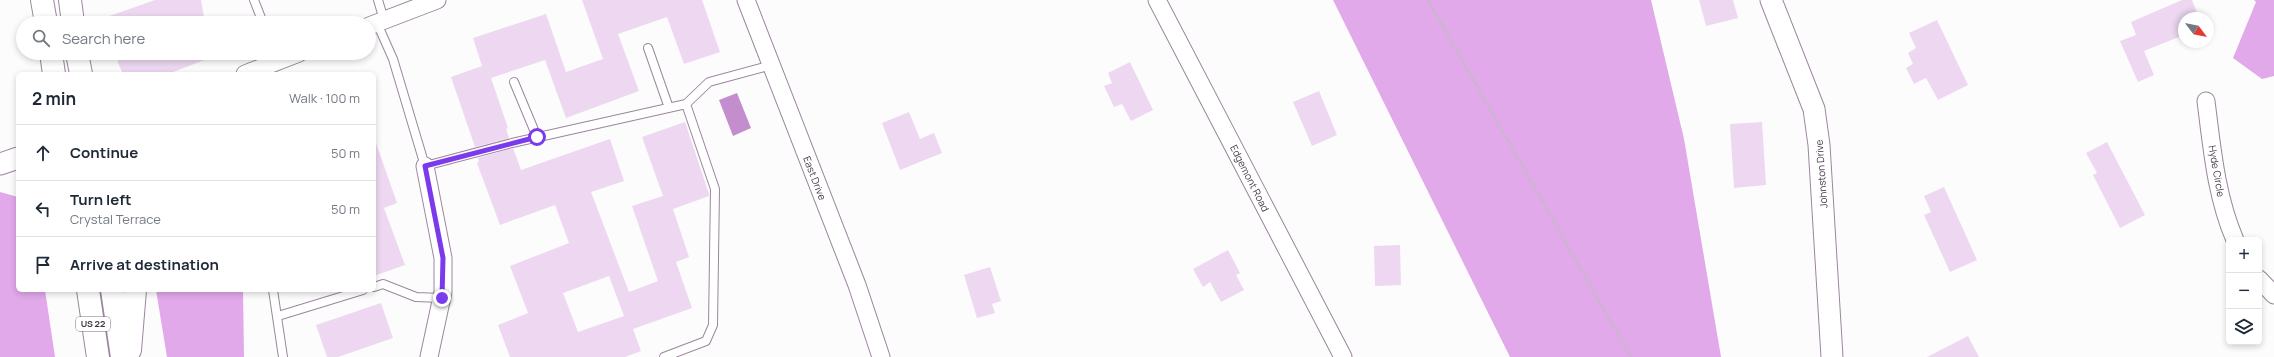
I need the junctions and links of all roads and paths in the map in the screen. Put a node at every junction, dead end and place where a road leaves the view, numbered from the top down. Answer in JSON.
{"nodes":[{"id":1,"x":42,"y":0,"type":"edge"},
{"id":2,"x":70,"y":0,"type":"edge"},
{"id":3,"x":254,"y":0,"type":"edge"},
{"id":4,"x":378,"y":0,"type":"edge"},
{"id":5,"x":437,"y":0,"type":"edge"},
{"id":6,"x":746,"y":0,"type":"edge"},
{"id":7,"x":1157,"y":0,"type":"edge"},
{"id":8,"x":1428,"y":0,"type":"edge"},
{"id":9,"x":1771,"y":0,"type":"edge"},
{"id":10,"x":45,"y":16,"type":"edge"},
{"id":11,"x":72,"y":16,"type":"edge"},
{"id":12,"x":260,"y":16,"type":"edge"},
{"id":13,"x":377,"y":23,"type":"edge"},
{"id":14,"x":648,"y":48,"type":"dead end"},
{"id":15,"x":52,"y":60,"type":"edge"},
{"id":16,"x":78,"y":60,"type":"edge"},
{"id":17,"x":271,"y":60,"type":"edge"},
{"id":18,"x":772,"y":65,"type":"junction"},
{"id":19,"x":54,"y":72,"type":"edge"},
{"id":20,"x":80,"y":72,"type":"edge"},
{"id":21,"x":249,"y":72,"type":"edge"},
{"id":22,"x":514,"y":82,"type":"dead end"},
{"id":23,"x":2206,"y":101,"type":"dead end"},
{"id":24,"x":686,"y":104,"type":"junction"},
{"id":25,"x":669,"y":108,"type":"junction"},
{"id":26,"x":537,"y":137,"type":"junction"},
{"id":27,"x":16,"y":159,"type":"edge"},
{"id":28,"x":0,"y":164,"type":"edge"},
{"id":29,"x":425,"y":166,"type":"junction"},
{"id":30,"x":2234,"y":237,"type":"edge"},
{"id":31,"x":2262,"y":282,"type":"edge"},
{"id":32,"x":376,"y":286,"type":"edge"},
{"id":33,"x":88,"y":292,"type":"edge"},
{"id":34,"x":112,"y":292,"type":"edge"},
{"id":35,"x":135,"y":292,"type":"edge"},
{"id":36,"x":273,"y":292,"type":"edge"},
{"id":37,"x":356,"y":292,"type":"edge"},
{"id":38,"x":2274,"y":296,"type":"edge"},
{"id":39,"x":442,"y":298,"type":"junction"},
{"id":40,"x":278,"y":316,"type":"junction"},
{"id":41,"x":98,"y":357,"type":"edge"},
{"id":42,"x":122,"y":357,"type":"edge"},
{"id":43,"x":129,"y":357,"type":"edge"},
{"id":44,"x":283,"y":357,"type":"edge"},
{"id":45,"x":429,"y":357,"type":"edge"},
{"id":46,"x":664,"y":357,"type":"edge"},
{"id":47,"x":881,"y":357,"type":"edge"},
{"id":48,"x":1342,"y":357,"type":"edge"},
{"id":49,"x":1631,"y":357,"type":"edge"},
{"id":50,"x":1832,"y":357,"type":"edge"}],
"edges":[{"from":1,"to":10,"type":"highway"},
{"from":2,"to":11,"type":"highway"},
{"from":3,"to":12,"type":"lane"},
{"from":4,"to":13,"type":"lane"},
{"from":5,"to":13,"type":"street"},
{"from":6,"to":18,"type":"street","name":"East Drive"},
{"from":7,"to":48,"type":"street","name":"Edgemont Road"},
{"from":8,"to":49,"type":"path"},
{"from":9,"to":50,"type":"street","name":"Johnston Drive"},
{"from":13,"to":29,"type":"lane"},
{"from":14,"to":25,"type":"lane"},
{"from":15,"to":19,"type":"highway"},
{"from":16,"to":20,"type":"highway"},
{"from":17,"to":21,"type":"street"},
{"from":18,"to":24,"type":"lane"},
{"from":18,"to":47,"type":"street","name":"East Drive"},
{"from":22,"to":26,"type":"lane"},
{"from":23,"to":30,"type":"street","name":"Hyde Circle"},
{"from":24,"to":25,"type":"lane"},
{"from":24,"to":46,"type":"lane"},
{"from":25,"to":26,"type":"lane"},
{"from":26,"to":29,"type":"lane"},
{"from":27,"to":28,"type":"street"},
{"from":29,"to":39,"type":"street"},
{"from":31,"to":38,"type":"street"},
{"from":32,"to":39,"type":"lane"},
{"from":33,"to":41,"type":"highway","number":"US 22"},
{"from":34,"to":42,"type":"highway","number":"US 22"},
{"from":35,"to":43,"type":"highway"},
{"from":36,"to":40,"type":"lane"},
{"from":37,"to":40,"type":"lane"},
{"from":39,"to":45,"type":"street"},
{"from":40,"to":44,"type":"lane"}]}
